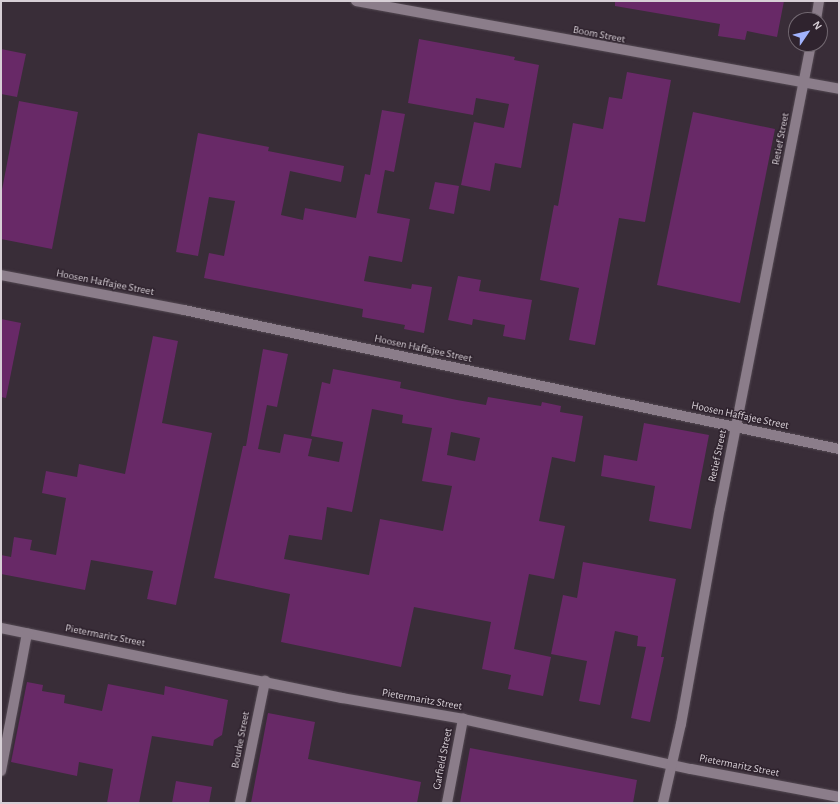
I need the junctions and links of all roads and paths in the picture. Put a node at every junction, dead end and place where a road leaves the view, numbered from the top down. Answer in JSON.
{"nodes":[{"id":1,"x":356,"y":1,"type":"edge"},
{"id":2,"x":819,"y":1,"type":"edge"},
{"id":3,"x":817,"y":12,"type":"edge"},
{"id":4,"x":810,"y":52,"type":"edge"},
{"id":5,"x":804,"y":82,"type":"junction"},
{"id":6,"x":839,"y":89,"type":"edge"},
{"id":7,"x":1,"y":275,"type":"edge"},
{"id":8,"x":736,"y":428,"type":"junction"},
{"id":9,"x":839,"y":449,"type":"edge"},
{"id":10,"x":1,"y":628,"type":"edge"},
{"id":11,"x":27,"y":633,"type":"junction"},
{"id":12,"x":265,"y":681,"type":"junction"},
{"id":13,"x":463,"y":719,"type":"junction"},
{"id":14,"x":671,"y":765,"type":"junction"},
{"id":15,"x":1,"y":771,"type":"edge"},
{"id":16,"x":839,"y":797,"type":"edge"},
{"id":17,"x":240,"y":803,"type":"edge"},
{"id":18,"x":447,"y":803,"type":"edge"},
{"id":19,"x":663,"y":803,"type":"edge"}],
"edges":[{"from":1,"to":5,"type":"street","name":"Boom Street"},
{"from":2,"to":3,"type":"street"},
{"from":4,"to":5,"type":"street","name":"Retief Street"},
{"from":5,"to":6,"type":"street","name":"Boom Street"},
{"from":5,"to":8,"type":"street","name":"Retief Street"},
{"from":7,"to":8,"type":"street","name":"Hoosen Haffajee Street"},
{"from":8,"to":9,"type":"street","name":"Hoosen Haffajee Street"},
{"from":8,"to":14,"type":"street","name":"Retief Street"},
{"from":10,"to":11,"type":"street","name":"Pietermaritz Street"},
{"from":11,"to":12,"type":"street","name":"Pietermaritz Street"},
{"from":11,"to":15,"type":"street"},
{"from":12,"to":13,"type":"street","name":"Pietermaritz Street"},
{"from":12,"to":17,"type":"street","name":"Bourke Street"},
{"from":13,"to":14,"type":"street","name":"Pietermaritz Street"},
{"from":13,"to":18,"type":"street","name":"Garfield Street"},
{"from":14,"to":16,"type":"street","name":"Pietermaritz Street"},
{"from":14,"to":19,"type":"street","name":"Retief Street"}]}
